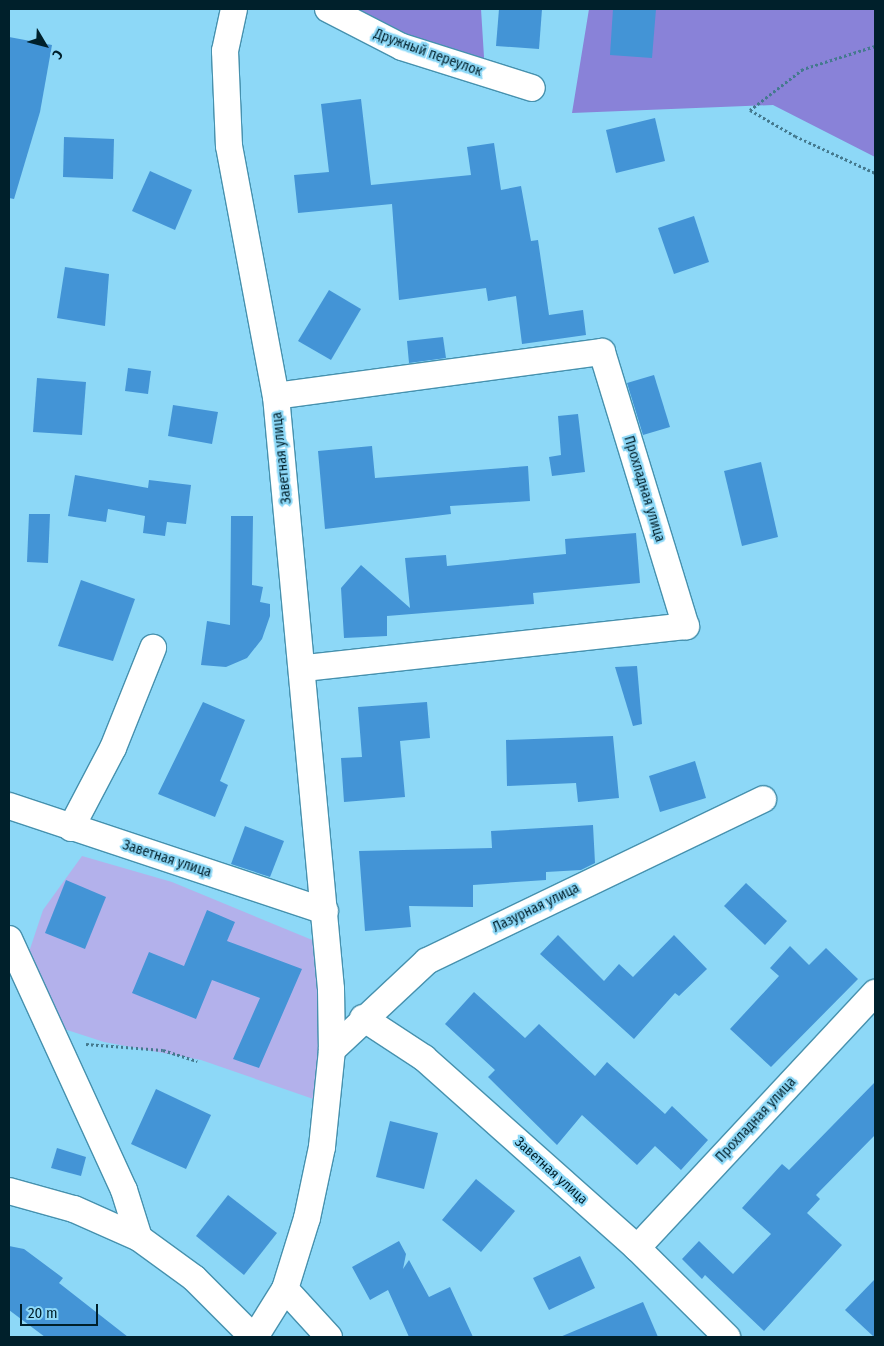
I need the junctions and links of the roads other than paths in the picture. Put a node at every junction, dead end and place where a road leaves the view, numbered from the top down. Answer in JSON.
{"nodes":[{"id":1,"x":234,"y":9,"type":"edge"},
{"id":2,"x":328,"y":9,"type":"edge"},
{"id":3,"x":532,"y":88,"type":"dead end"},
{"id":4,"x":276,"y":396,"type":"junction"},
{"id":5,"x":153,"y":648,"type":"dead end"},
{"id":6,"x":303,"y":668,"type":"junction"},
{"id":7,"x":763,"y":799,"type":"dead end"},
{"id":8,"x":9,"y":806,"type":"edge"},
{"id":9,"x":71,"y":828,"type":"junction"},
{"id":10,"x":325,"y":911,"type":"junction"},
{"id":11,"x":9,"y":940,"type":"edge"},
{"id":12,"x":875,"y":993,"type":"edge"},
{"id":13,"x":363,"y":1018,"type":"junction"},
{"id":14,"x":332,"y":1050,"type":"junction"},
{"id":15,"x":9,"y":1191,"type":"edge"},
{"id":16,"x":139,"y":1238,"type":"junction"},
{"id":17,"x":637,"y":1248,"type":"junction"},
{"id":18,"x":285,"y":1289,"type":"junction"},
{"id":19,"x":254,"y":1337,"type":"edge"},
{"id":20,"x":329,"y":1337,"type":"edge"},
{"id":21,"x":727,"y":1337,"type":"edge"}],
"edges":[{"from":1,"to":4,"type":"street","name":"Заветная улица"},
{"from":2,"to":3,"type":"street","name":"Дружный переулок"},
{"from":4,"to":6,"type":"street","name":"Заветная улица"},
{"from":4,"to":6,"type":"street","name":"Прохладная улица"},
{"from":5,"to":9,"type":"street"},
{"from":6,"to":10,"type":"street","name":"Заветная улица"},
{"from":7,"to":13,"type":"street","name":"Лазурная улица"},
{"from":8,"to":9,"type":"street","name":"Заветная улица"},
{"from":9,"to":10,"type":"street","name":"Заветная улица"},
{"from":10,"to":14,"type":"street","name":"Заветная улица"},
{"from":11,"to":16,"type":"street"},
{"from":12,"to":17,"type":"street","name":"Прохладная улица"},
{"from":13,"to":14,"type":"street","name":"Лазурная улица"},
{"from":13,"to":17,"type":"street","name":"Заветная улица"},
{"from":14,"to":18,"type":"street","name":"Заветная улица"},
{"from":15,"to":16,"type":"street"},
{"from":16,"to":19,"type":"street"},
{"from":17,"to":21,"type":"street","name":"Заветная улица"},
{"from":18,"to":19,"type":"street","name":"Заветная улица"},
{"from":18,"to":20,"type":"street"}]}
